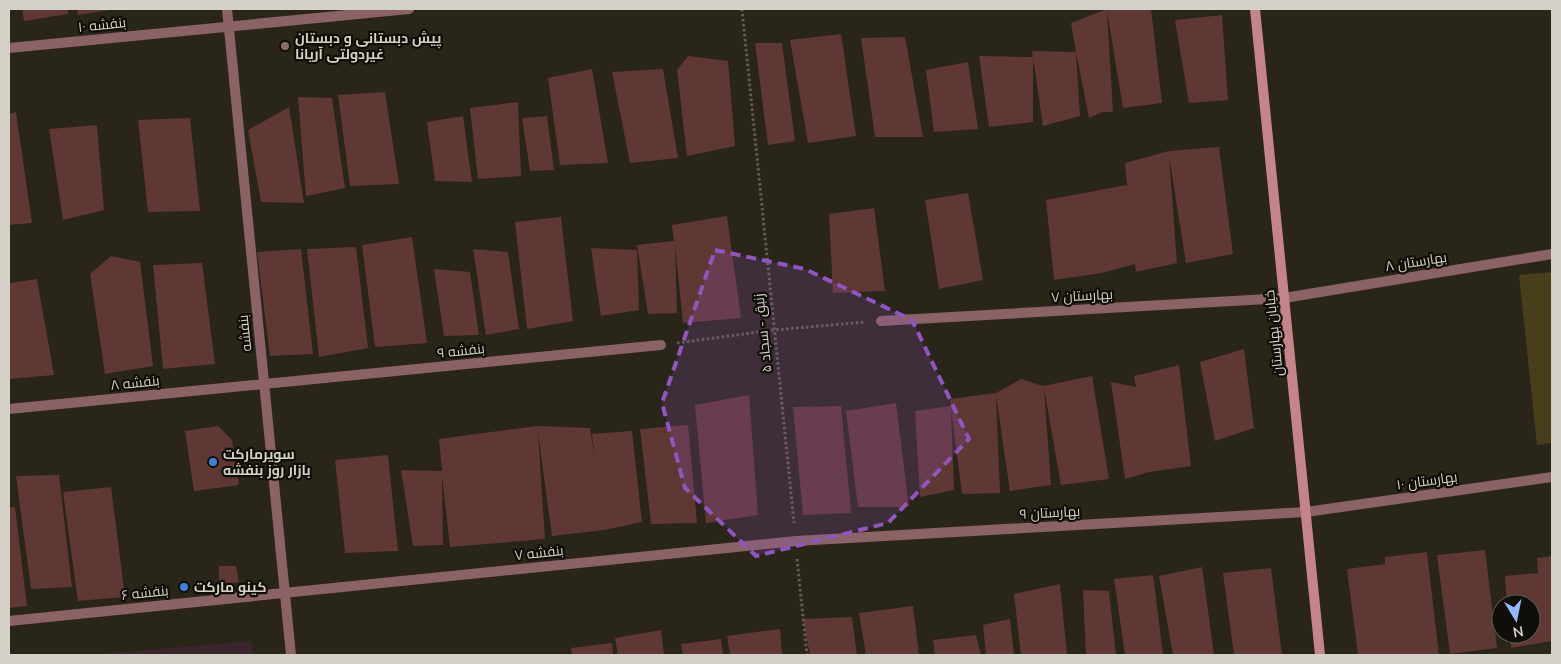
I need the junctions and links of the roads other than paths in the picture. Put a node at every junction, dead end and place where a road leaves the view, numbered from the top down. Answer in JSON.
{"nodes":[{"id":1,"x":227,"y":9,"type":"edge"},
{"id":2,"x":409,"y":9,"type":"edge"},
{"id":3,"x":1255,"y":9,"type":"edge"},
{"id":4,"x":228,"y":27,"type":"junction"},
{"id":5,"x":9,"y":48,"type":"edge"},
{"id":6,"x":1552,"y":254,"type":"edge"},
{"id":7,"x":1284,"y":298,"type":"junction"},
{"id":8,"x":882,"y":321,"type":"road end"},
{"id":9,"x":662,"y":345,"type":"road end"},
{"id":10,"x":264,"y":384,"type":"junction"},
{"id":11,"x":9,"y":409,"type":"edge"},
{"id":12,"x":1552,"y":477,"type":"edge"},
{"id":13,"x":1306,"y":512,"type":"junction"},
{"id":14,"x":796,"y":541,"type":"joint"},
{"id":15,"x":284,"y":592,"type":"junction"},
{"id":16,"x":9,"y":620,"type":"edge"},
{"id":17,"x":290,"y":655,"type":"edge"},
{"id":18,"x":1320,"y":655,"type":"edge"}],
"edges":[{"from":1,"to":4,"type":"street","name":"بنفشه"},
{"from":2,"to":4,"type":"street","name":"بنفشه ۱۰"},
{"from":3,"to":7,"type":"street","name":"خیابان بهارستان"},
{"from":4,"to":5,"type":"street","name":"بنفشه ۱۰"},
{"from":4,"to":10,"type":"street","name":"بنفشه"},
{"from":6,"to":7,"type":"street","name":"بهارستان ۸"},
{"from":7,"to":8,"type":"street","name":"بهارستان ۷"},
{"from":7,"to":13,"type":"street","name":"خیابان بهارستان"},
{"from":9,"to":10,"type":"street","name":"بنفشه ۹"},
{"from":10,"to":11,"type":"street","name":"بنفشه ۸"},
{"from":10,"to":15,"type":"street","name":"بنفشه"},
{"from":12,"to":13,"type":"street","name":"بهارستان ۱۰"},
{"from":13,"to":14,"type":"street","name":"بهارستان ۹"},
{"from":13,"to":18,"type":"street","name":"خیابان بهارستان"},
{"from":14,"to":15,"type":"street","name":"بنفشه ۷"},
{"from":15,"to":16,"type":"street","name":"بنفشه ۶"},
{"from":15,"to":17,"type":"street","name":"بنفشه"}]}
